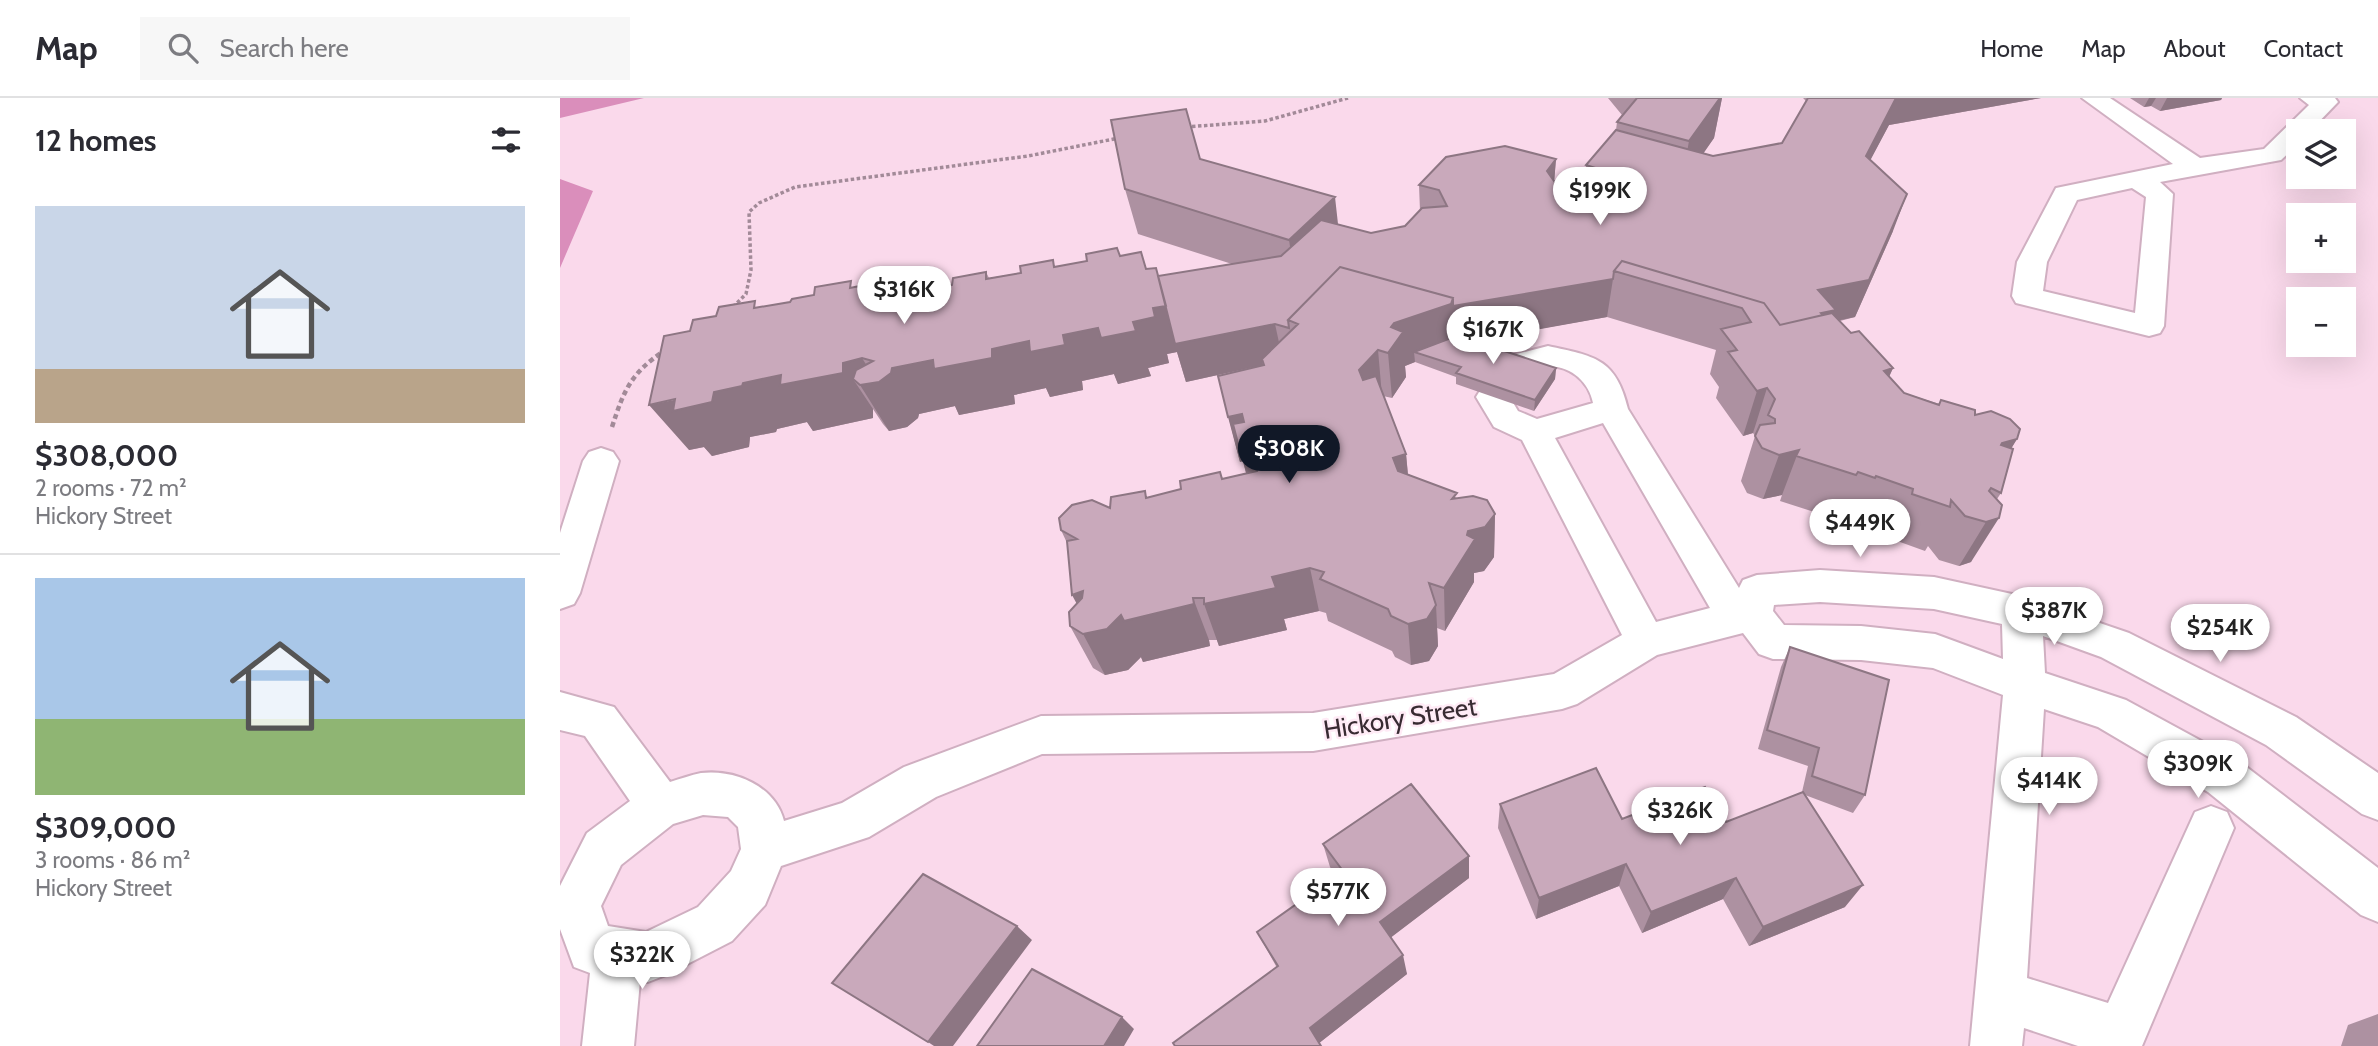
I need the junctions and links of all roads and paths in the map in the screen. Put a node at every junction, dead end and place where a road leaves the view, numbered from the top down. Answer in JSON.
{"nodes":[{"id":1,"x":1348,"y":98,"type":"edge"},
{"id":2,"x":2094,"y":98,"type":"edge"},
{"id":3,"x":2323,"y":99,"type":"edge"},
{"id":4,"x":1183,"y":128,"type":"edge"},
{"id":5,"x":1128,"y":136,"type":"edge"},
{"id":6,"x":2195,"y":167,"type":"junction"},
{"id":7,"x":2136,"y":179,"type":"junction"},
{"id":8,"x":726,"y":314,"type":"edge"},
{"id":9,"x":671,"y":347,"type":"edge"},
{"id":10,"x":1513,"y":365,"type":"edge"},
{"id":11,"x":1493,"y":397,"type":"edge"},
{"id":12,"x":1611,"y":410,"type":"junction"},
{"id":13,"x":1535,"y":432,"type":"junction"},
{"id":14,"x":601,"y":461,"type":"joint"},
{"id":15,"x":560,"y":593,"type":"edge"},
{"id":16,"x":2021,"y":612,"type":"junction"},
{"id":17,"x":1744,"y":616,"type":"junction"},
{"id":18,"x":1646,"y":641,"type":"junction"},
{"id":19,"x":2025,"y":685,"type":"junction"},
{"id":20,"x":560,"y":711,"type":"edge"},
{"id":21,"x":2378,"y":799,"type":"edge"},
{"id":22,"x":660,"y":806,"type":"junction"},
{"id":23,"x":2211,"y":828,"type":"dead end"},
{"id":24,"x":764,"y":849,"type":"junction"},
{"id":25,"x":2378,"y":898,"type":"edge"},
{"id":26,"x":617,"y":953,"type":"junction"},
{"id":27,"x":2001,"y":995,"type":"junction"},
{"id":28,"x":608,"y":1046,"type":"edge"},
{"id":29,"x":1996,"y":1046,"type":"edge"}],
"edges":[{"from":1,"to":4,"type":"path"},
{"from":2,"to":6,"type":"street"},
{"from":3,"to":6,"type":"street"},
{"from":5,"to":8,"type":"path"},
{"from":6,"to":7,"type":"street"},
{"from":7,"to":7,"type":"street"},
{"from":9,"to":14,"type":"path"},
{"from":10,"to":12,"type":"street"},
{"from":11,"to":13,"type":"street"},
{"from":12,"to":13,"type":"street"},
{"from":12,"to":17,"type":"street"},
{"from":13,"to":18,"type":"street"},
{"from":14,"to":15,"type":"street"},
{"from":16,"to":17,"type":"street"},
{"from":16,"to":19,"type":"street"},
{"from":16,"to":21,"type":"street"},
{"from":17,"to":18,"type":"street","name":"Hickory Street"},
{"from":17,"to":19,"type":"street"},
{"from":18,"to":24,"type":"street","name":"Hickory Street"},
{"from":19,"to":25,"type":"street"},
{"from":19,"to":27,"type":"street"},
{"from":20,"to":22,"type":"street"},
{"from":22,"to":24,"type":"street"},
{"from":22,"to":26,"type":"street"},
{"from":23,"to":27,"type":"street"},
{"from":24,"to":26,"type":"street"},
{"from":26,"to":28,"type":"street"},
{"from":27,"to":29,"type":"street"}]}
